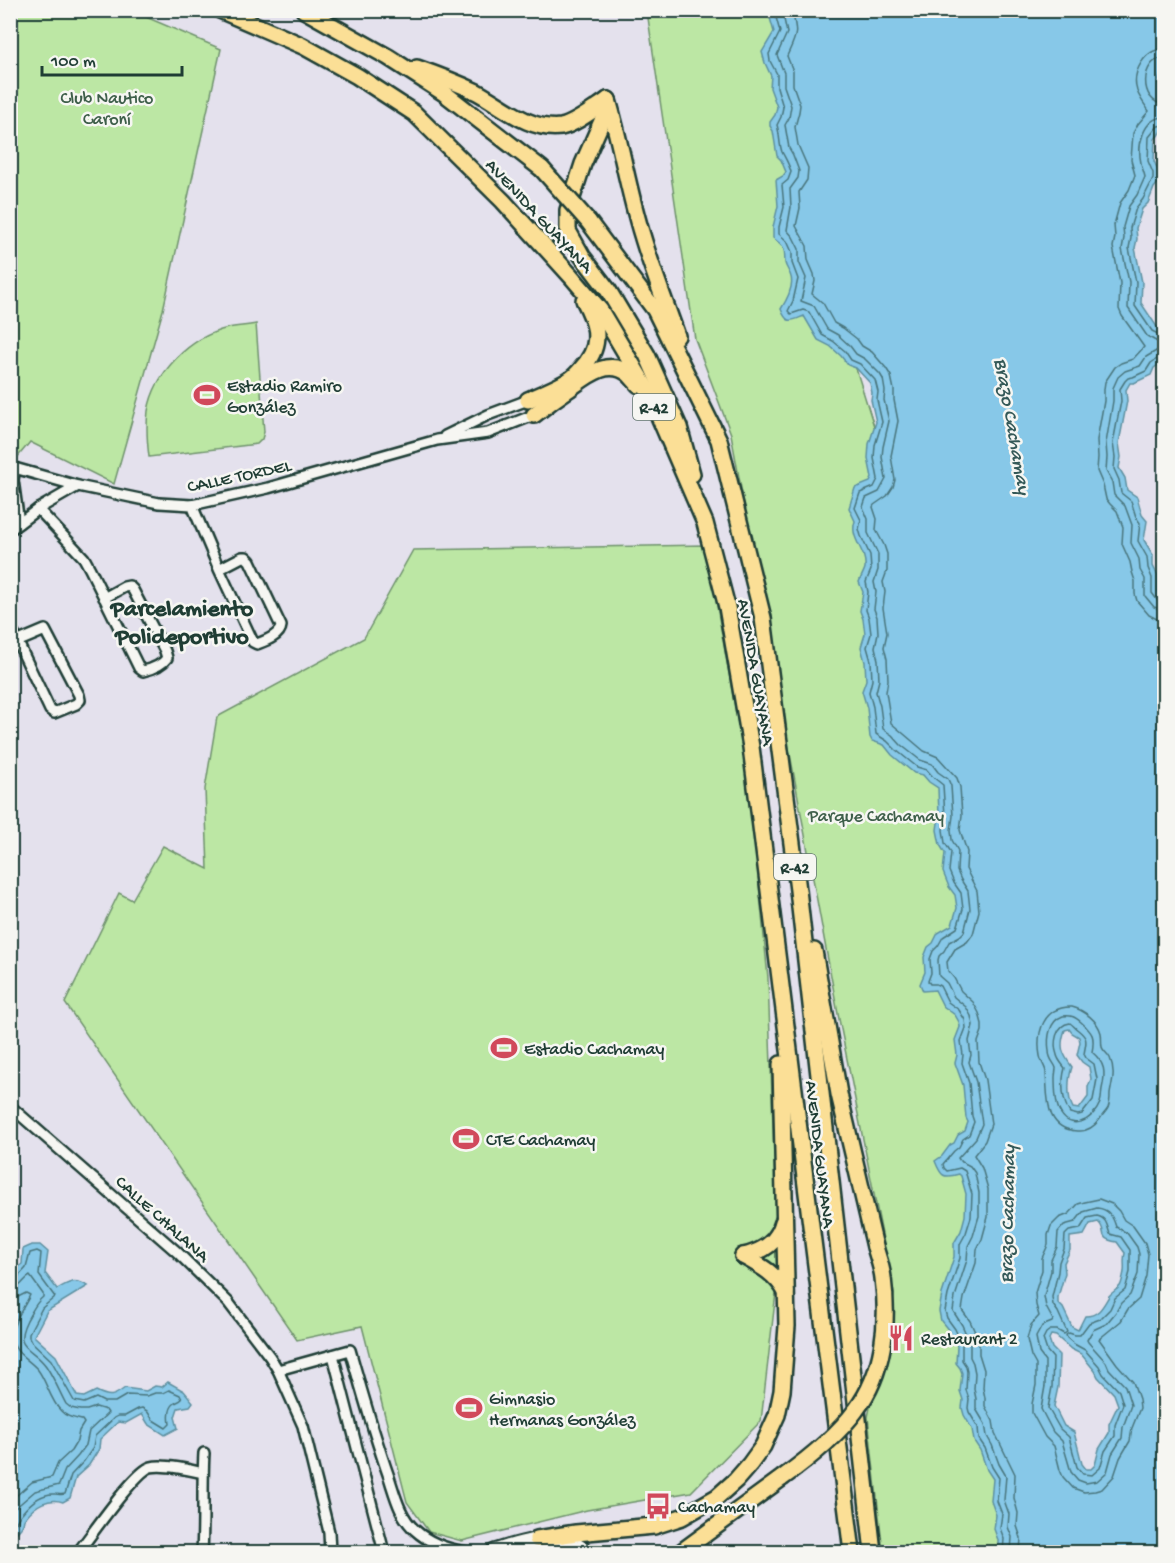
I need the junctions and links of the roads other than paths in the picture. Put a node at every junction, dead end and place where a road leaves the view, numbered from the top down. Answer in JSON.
{"nodes":[{"id":1,"x":220,"y":10,"type":"edge"},
{"id":2,"x":304,"y":10,"type":"edge"},
{"id":3,"x":388,"y":57,"type":"junction"},
{"id":4,"x":608,"y":99,"type":"junction"},
{"id":5,"x":571,"y":276,"type":"junction"},
{"id":6,"x":528,"y":400,"type":"joint"},
{"id":7,"x":534,"y":415,"type":"joint"},
{"id":8,"x":660,"y":423,"type":"junction"},
{"id":9,"x":437,"y":440,"type":"junction"},
{"id":10,"x":719,"y":440,"type":"junction"},
{"id":11,"x":13,"y":468,"type":"edge"},
{"id":12,"x":78,"y":486,"type":"junction"},
{"id":13,"x":192,"y":505,"type":"junction"},
{"id":14,"x":38,"y":509,"type":"junction"},
{"id":15,"x":19,"y":523,"type":"junction"},
{"id":16,"x":705,"y":523,"type":"junction"},
{"id":17,"x":10,"y":530,"type":"edge"},
{"id":18,"x":219,"y":569,"type":"junction"},
{"id":19,"x":104,"y":598,"type":"junction"},
{"id":20,"x":10,"y":626,"type":"edge"},
{"id":21,"x":19,"y":641,"type":"junction"},
{"id":22,"x":798,"y":890,"type":"junction"},
{"id":23,"x":781,"y":992,"type":"junction"},
{"id":24,"x":10,"y":1106,"type":"edge"},
{"id":25,"x":785,"y":1217,"type":"junction"},
{"id":26,"x":786,"y":1292,"type":"junction"},
{"id":27,"x":333,"y":1355,"type":"junction"},
{"id":28,"x":278,"y":1370,"type":"junction"},
{"id":29,"x":204,"y":1453,"type":"dead end"},
{"id":30,"x":203,"y":1473,"type":"junction"},
{"id":31,"x":537,"y":1539,"type":"junction"},
{"id":32,"x":78,"y":1552,"type":"edge"},
{"id":33,"x":202,"y":1552,"type":"edge"},
{"id":34,"x":330,"y":1552,"type":"edge"},
{"id":35,"x":384,"y":1552,"type":"edge"},
{"id":36,"x":465,"y":1552,"type":"edge"},
{"id":37,"x":492,"y":1552,"type":"edge"},
{"id":38,"x":587,"y":1552,"type":"edge"},
{"id":39,"x":681,"y":1552,"type":"edge"},
{"id":40,"x":852,"y":1552,"type":"edge"},
{"id":41,"x":873,"y":1552,"type":"edge"}],
"edges":[{"from":1,"to":5,"type":"main road","name":"AVENIDA GUAYANA","number":"R-42"},
{"from":2,"to":3,"type":"main road","name":"AVENIDA GUAYANA","number":"R-42"},
{"from":3,"to":4,"type":"main road"},
{"from":3,"to":10,"type":"main road","name":"AVENIDA GUAYANA","number":"R-42","bridge":true},
{"from":4,"to":10,"type":"main road"},
{"from":4,"to":16,"type":"main road"},
{"from":5,"to":6,"type":"main road"},
{"from":5,"to":8,"type":"main road","name":"AVENIDA GUAYANA","number":"R-42"},
{"from":6,"to":9,"type":"street","name":"CALLE TORDEL"},
{"from":7,"to":8,"type":"main road"},
{"from":7,"to":9,"type":"street","name":"CALLE TORDEL"},
{"from":8,"to":16,"type":"main road","name":"AVENIDA GUAYANA","number":"R-42"},
{"from":9,"to":13,"type":"street","name":"CALLE TORDEL"},
{"from":10,"to":22,"type":"main road","name":"AVENIDA GUAYANA","number":"R-42"},
{"from":11,"to":12,"type":"street","name":"CALLE TORDEL"},
{"from":11,"to":15,"type":"street"},
{"from":12,"to":13,"type":"street","name":"CALLE TORDEL"},
{"from":12,"to":14,"type":"street"},
{"from":13,"to":18,"type":"street"},
{"from":14,"to":15,"type":"street"},
{"from":14,"to":19,"type":"street"},
{"from":15,"to":17,"type":"street"},
{"from":16,"to":23,"type":"main road","name":"AVENIDA GUAYANA","number":"R-42"},
{"from":18,"to":18,"type":"street"},
{"from":19,"to":19,"type":"street"},
{"from":20,"to":21,"type":"street"},
{"from":21,"to":21,"type":"street"},
{"from":22,"to":39,"type":"main road","bridge":true},
{"from":22,"to":41,"type":"main road","name":"AVENIDA GUAYANA","number":"R-42"},
{"from":23,"to":25,"type":"main road"},
{"from":23,"to":40,"type":"main road","name":"AVENIDA GUAYANA","number":"R-42"},
{"from":24,"to":28,"type":"street","name":"CALLE CHALANA"},
{"from":25,"to":26,"type":"main road"},
{"from":25,"to":26,"type":"main road"},
{"from":26,"to":31,"type":"main road"},
{"from":27,"to":28,"type":"street"},
{"from":27,"to":35,"type":"street"},
{"from":27,"to":36,"type":"street"},
{"from":28,"to":34,"type":"street","name":"CALLE CHALANA"},
{"from":29,"to":30,"type":"street"},
{"from":30,"to":32,"type":"street"},
{"from":30,"to":33,"type":"street"},
{"from":31,"to":37,"type":"main road"},
{"from":31,"to":38,"type":"main road"}]}
